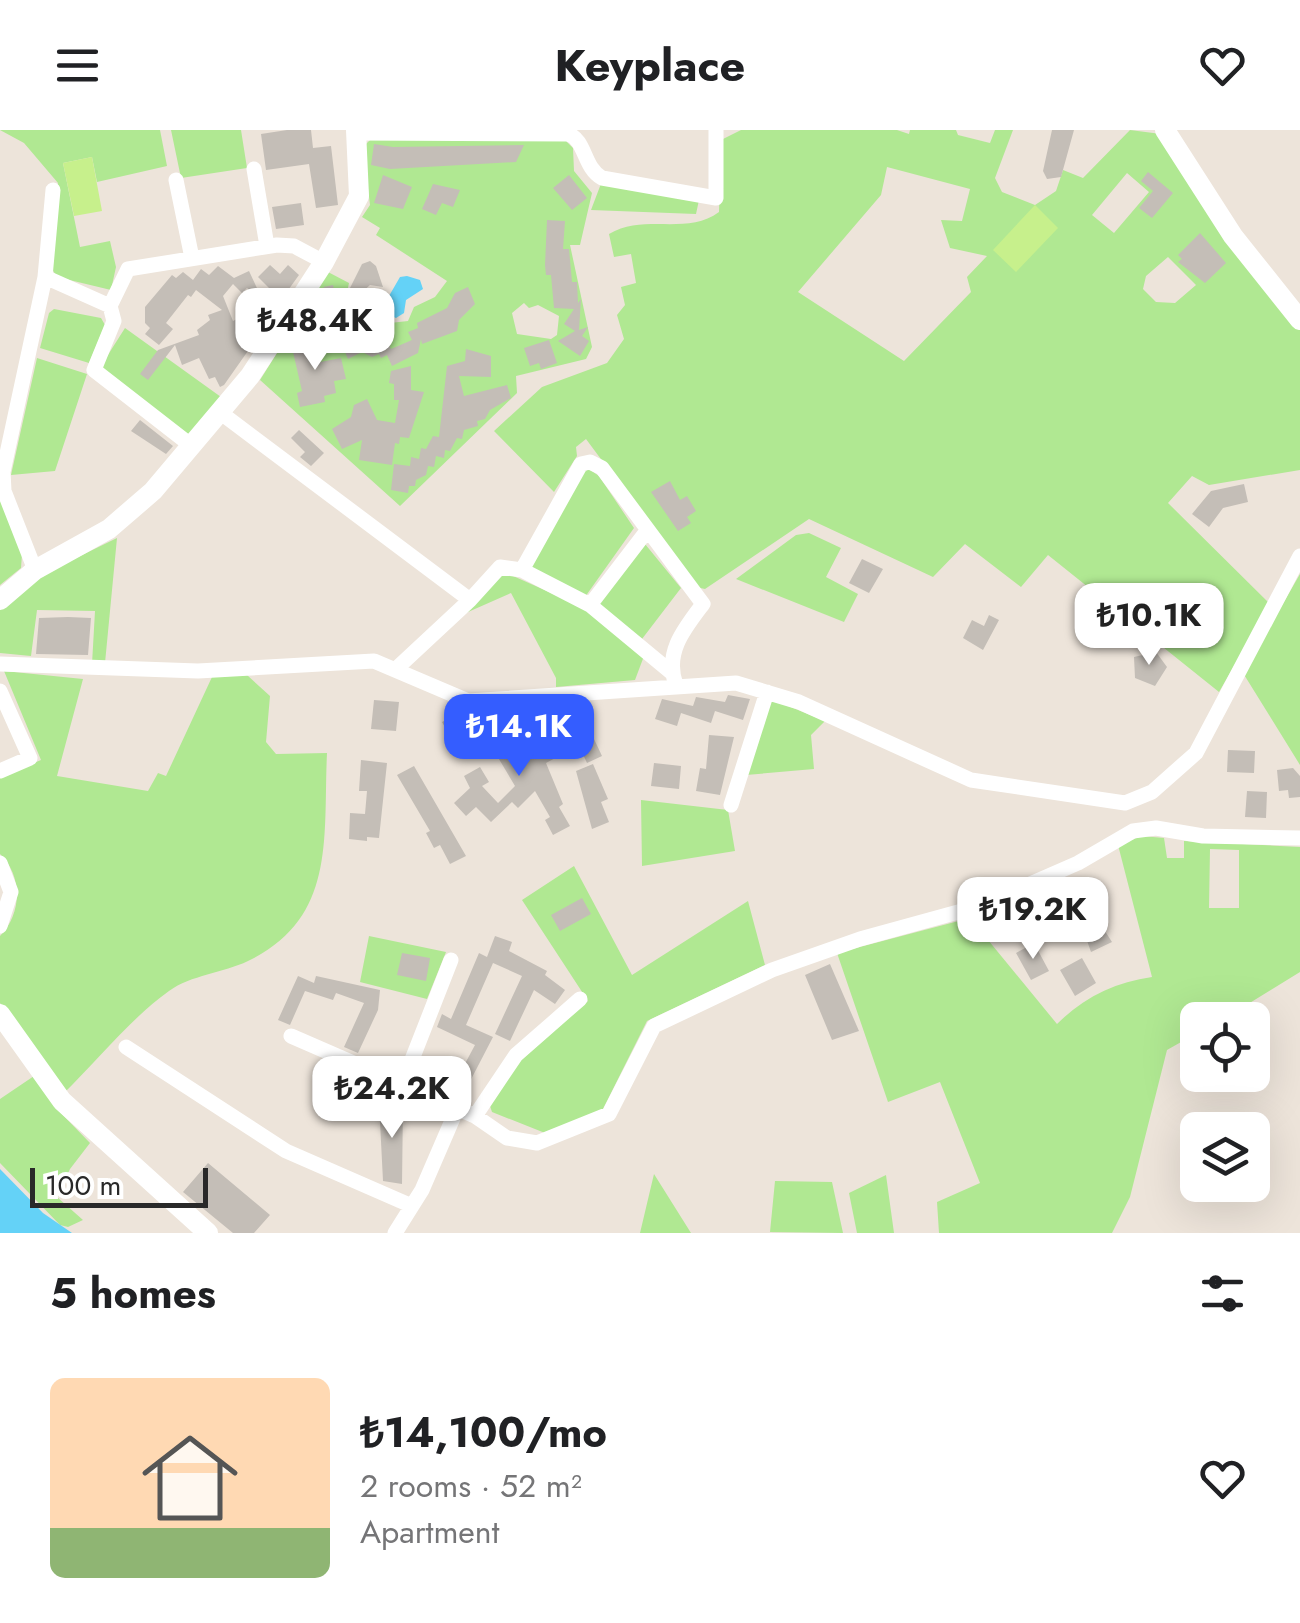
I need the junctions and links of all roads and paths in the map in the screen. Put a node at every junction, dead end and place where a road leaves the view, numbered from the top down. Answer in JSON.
{"nodes":[{"id":1,"x":716,"y":130,"type":"edge"},
{"id":2,"x":1165,"y":130,"type":"edge"},
{"id":3,"x":355,"y":132,"type":"edge"},
{"id":4,"x":254,"y":169,"type":"dead end"},
{"id":5,"x":176,"y":180,"type":"dead end"},
{"id":6,"x":53,"y":190,"type":"dead end"},
{"id":7,"x":266,"y":246,"type":"junction"},
{"id":8,"x":192,"y":258,"type":"junction"},
{"id":9,"x":324,"y":262,"type":"junction"},
{"id":10,"x":45,"y":277,"type":"junction"},
{"id":11,"x":110,"y":306,"type":"junction"},
{"id":12,"x":1300,"y":320,"type":"edge"},
{"id":13,"x":221,"y":413,"type":"junction"},
{"id":14,"x":193,"y":447,"type":"junction"},
{"id":15,"x":646,"y":532,"type":"junction"},
{"id":16,"x":1300,"y":556,"type":"edge"},
{"id":17,"x":35,"y":570,"type":"junction"},
{"id":18,"x":522,"y":570,"type":"junction"},
{"id":19,"x":0,"y":600,"type":"edge"},
{"id":20,"x":470,"y":600,"type":"junction"},
{"id":21,"x":590,"y":604,"type":"junction"},
{"id":22,"x":0,"y":664,"type":"edge"},
{"id":23,"x":397,"y":668,"type":"junction"},
{"id":24,"x":674,"y":679,"type":"junction"},
{"id":25,"x":0,"y":691,"type":"edge"},
{"id":26,"x":767,"y":692,"type":"junction"},
{"id":27,"x":0,"y":771,"type":"edge"},
{"id":28,"x":1126,"y":803,"type":"junction"},
{"id":29,"x":731,"y":805,"type":"dead end"},
{"id":30,"x":1133,"y":831,"type":"junction"},
{"id":31,"x":1300,"y":838,"type":"edge"},
{"id":32,"x":0,"y":863,"type":"edge"},
{"id":33,"x":0,"y":926,"type":"edge"},
{"id":34,"x":451,"y":960,"type":"dead end"},
{"id":35,"x":580,"y":999,"type":"dead end"},
{"id":36,"x":0,"y":1014,"type":"edge"},
{"id":37,"x":291,"y":1036,"type":"dead end"},
{"id":38,"x":126,"y":1047,"type":"dead end"},
{"id":39,"x":402,"y":1085,"type":"junction"},
{"id":40,"x":457,"y":1110,"type":"junction"},
{"id":41,"x":475,"y":1116,"type":"junction"},
{"id":42,"x":412,"y":1206,"type":"junction"},
{"id":43,"x":208,"y":1233,"type":"edge"},
{"id":44,"x":394,"y":1233,"type":"edge"}],
"edges":[{"from":1,"to":3,"type":"street"},
{"from":2,"to":12,"type":"street"},
{"from":3,"to":9,"type":"street"},
{"from":4,"to":7,"type":"street"},
{"from":5,"to":8,"type":"street"},
{"from":6,"to":10,"type":"street"},
{"from":7,"to":8,"type":"street"},
{"from":7,"to":9,"type":"street"},
{"from":8,"to":11,"type":"street"},
{"from":9,"to":13,"type":"street"},
{"from":10,"to":11,"type":"street"},
{"from":10,"to":17,"type":"street"},
{"from":11,"to":14,"type":"street"},
{"from":13,"to":14,"type":"street"},
{"from":13,"to":20,"type":"street"},
{"from":14,"to":17,"type":"street"},
{"from":15,"to":18,"type":"street"},
{"from":15,"to":21,"type":"street"},
{"from":15,"to":24,"type":"street"},
{"from":16,"to":28,"type":"street"},
{"from":17,"to":19,"type":"street"},
{"from":18,"to":20,"type":"street"},
{"from":18,"to":21,"type":"street"},
{"from":20,"to":23,"type":"street"},
{"from":21,"to":24,"type":"street"},
{"from":22,"to":23,"type":"street"},
{"from":23,"to":24,"type":"street"},
{"from":24,"to":26,"type":"street"},
{"from":25,"to":27,"type":"street"},
{"from":26,"to":28,"type":"street"},
{"from":26,"to":29,"type":"street"},
{"from":28,"to":30,"type":"street"},
{"from":30,"to":31,"type":"street"},
{"from":30,"to":41,"type":"street"},
{"from":32,"to":33,"type":"street"},
{"from":34,"to":39,"type":"street"},
{"from":35,"to":41,"type":"street"},
{"from":36,"to":43,"type":"street"},
{"from":37,"to":39,"type":"street"},
{"from":38,"to":42,"type":"street"},
{"from":39,"to":40,"type":"street"},
{"from":40,"to":41,"type":"street"},
{"from":40,"to":42,"type":"street"},
{"from":42,"to":44,"type":"street"}]}
